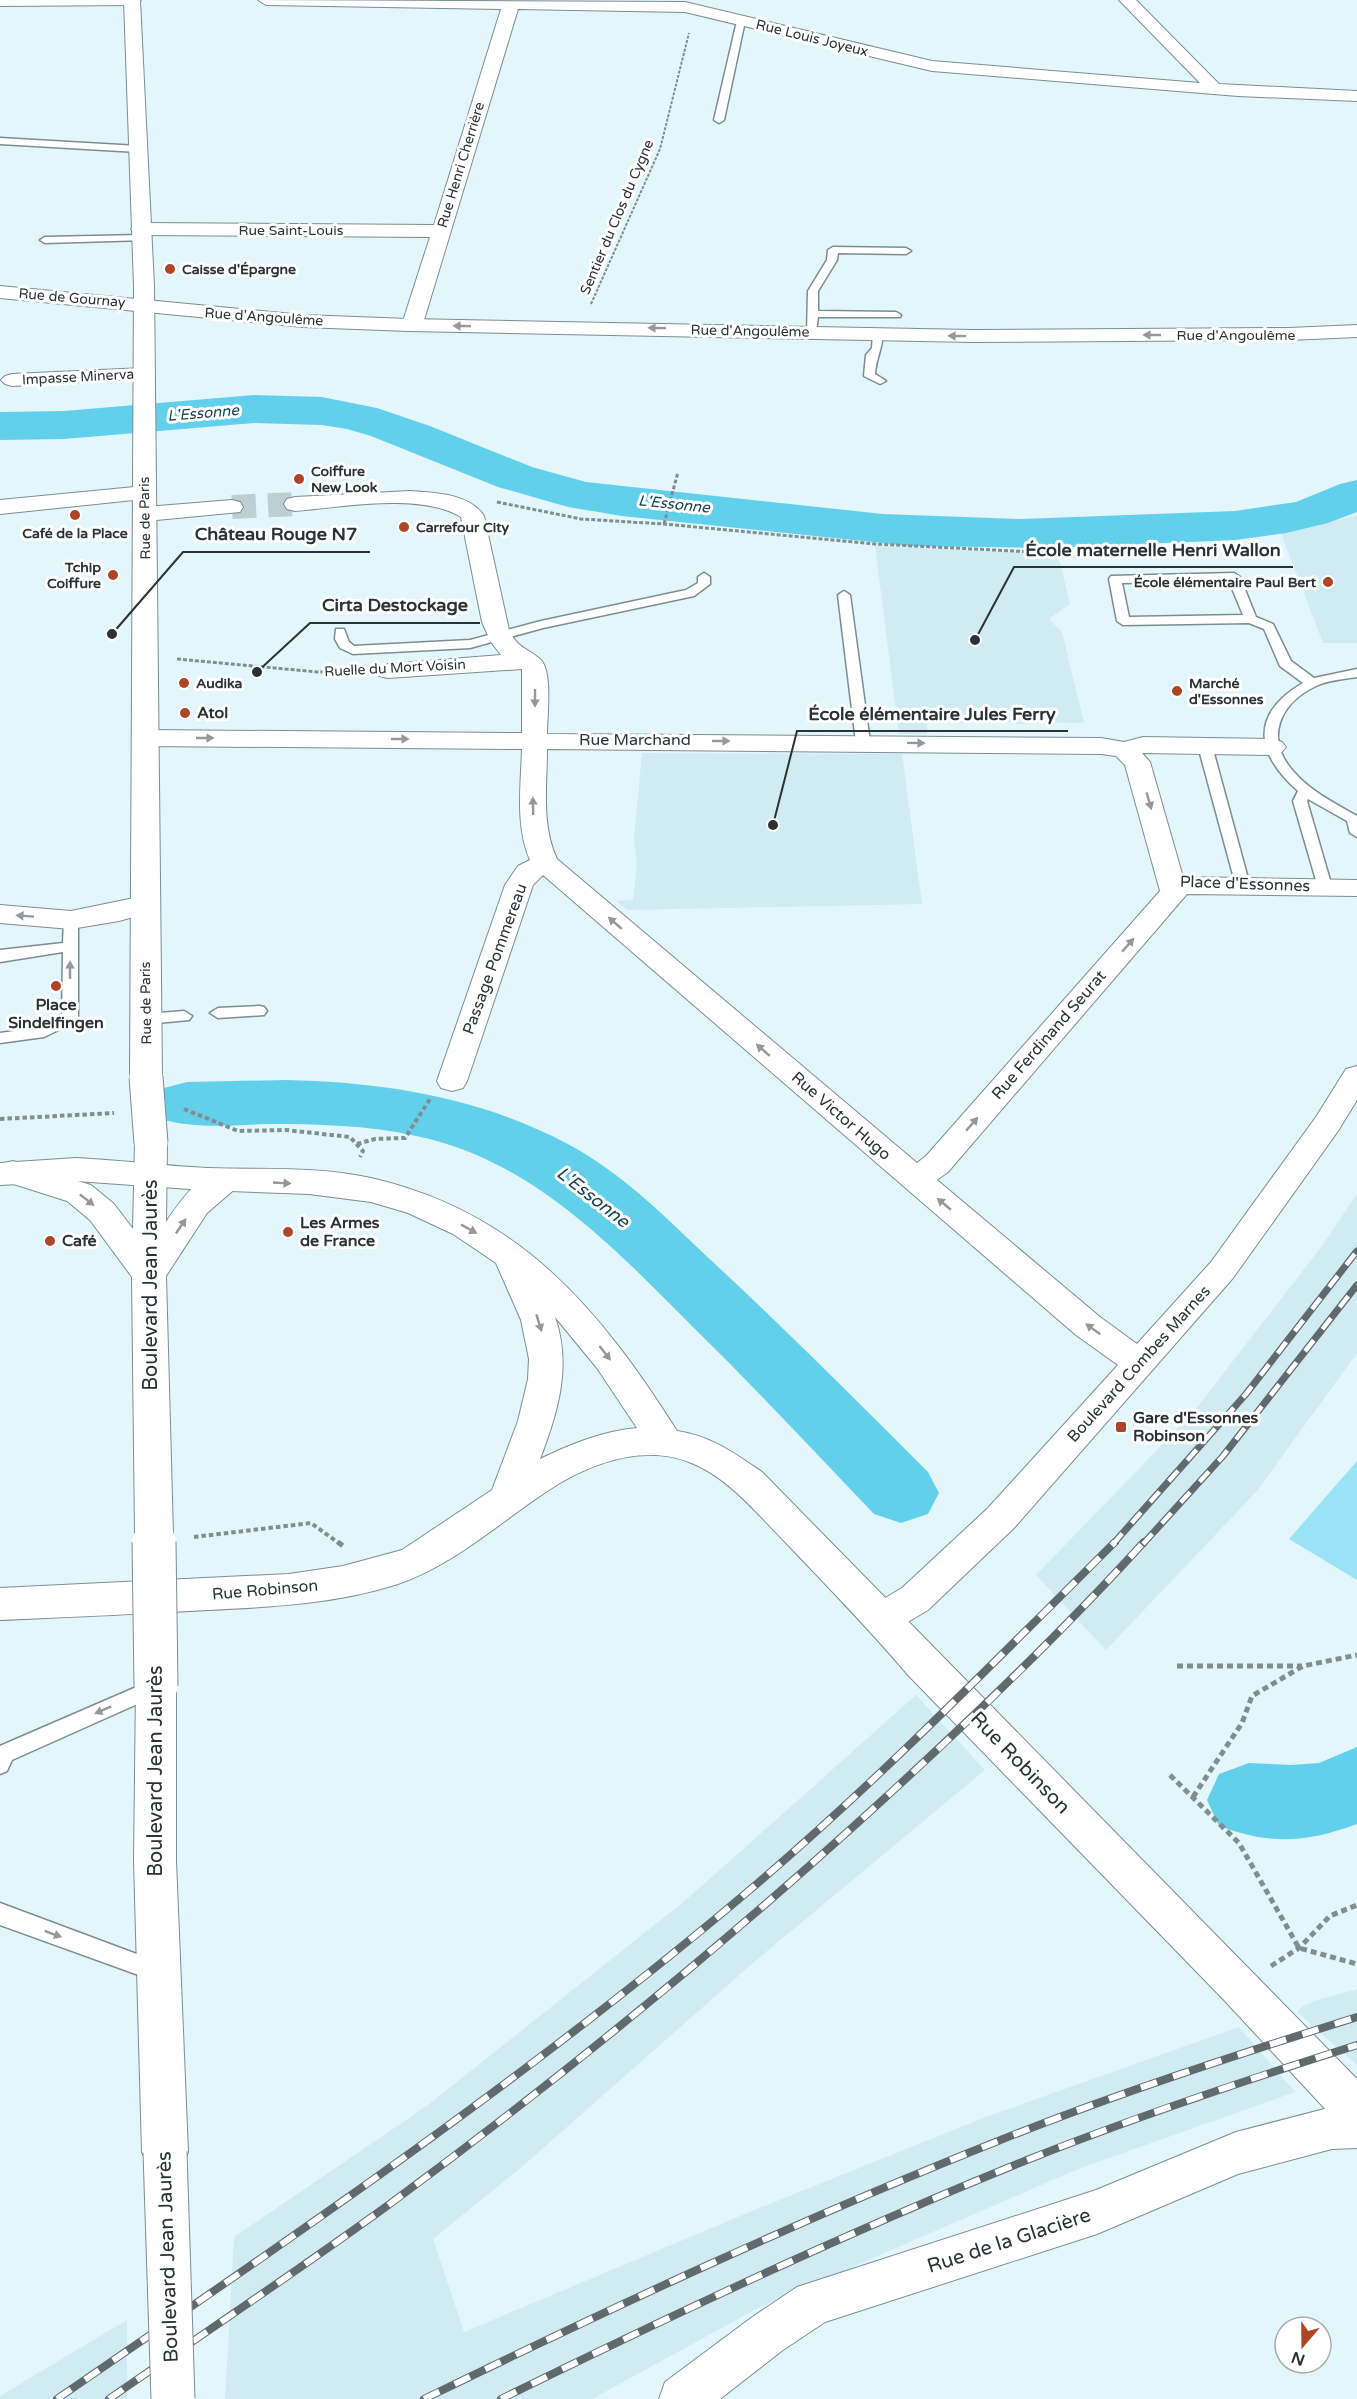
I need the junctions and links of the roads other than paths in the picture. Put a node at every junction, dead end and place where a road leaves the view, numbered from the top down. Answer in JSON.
{"nodes":[{"id":1,"x":132,"y":0,"type":"edge"},
{"id":2,"x":266,"y":0,"type":"edge"},
{"id":3,"x":1127,"y":0,"type":"edge"},
{"id":4,"x":0,"y":1,"type":"edge"},
{"id":5,"x":511,"y":4,"type":"junction"},
{"id":6,"x":701,"y":4,"type":"edge"},
{"id":7,"x":741,"y":21,"type":"junction"},
{"id":8,"x":1210,"y":89,"type":"junction"},
{"id":9,"x":1357,"y":96,"type":"edge"},
{"id":10,"x":719,"y":120,"type":"dead end"},
{"id":11,"x":0,"y":141,"type":"edge"},
{"id":12,"x":138,"y":149,"type":"junction"},
{"id":13,"x":442,"y":231,"type":"junction"},
{"id":14,"x":141,"y":233,"type":"junction"},
{"id":15,"x":45,"y":240,"type":"dead end"},
{"id":16,"x":906,"y":251,"type":"dead end"},
{"id":17,"x":0,"y":291,"type":"edge"},
{"id":18,"x":143,"y":305,"type":"junction"},
{"id":19,"x":896,"y":315,"type":"dead end"},
{"id":20,"x":812,"y":323,"type":"junction"},
{"id":21,"x":409,"y":325,"type":"junction"},
{"id":22,"x":1357,"y":331,"type":"edge"},
{"id":23,"x":878,"y":334,"type":"junction"},
{"id":24,"x":144,"y":374,"type":"junction"},
{"id":25,"x":12,"y":380,"type":"dead end"},
{"id":26,"x":880,"y":381,"type":"dead end"},
{"id":27,"x":145,"y":504,"type":"junction"},
{"id":28,"x":295,"y":504,"type":"tunnel mouth"},
{"id":29,"x":0,"y":507,"type":"edge"},
{"id":30,"x":232,"y":507,"type":"tunnel mouth"},
{"id":31,"x":704,"y":577,"type":"dead end"},
{"id":32,"x":844,"y":595,"type":"dead end"},
{"id":33,"x":1251,"y":619,"type":"junction"},
{"id":34,"x":340,"y":632,"type":"dead end"},
{"id":35,"x":500,"y":637,"type":"junction"},
{"id":36,"x":526,"y":662,"type":"junction"},
{"id":37,"x":388,"y":671,"type":"road end"},
{"id":38,"x":1357,"y":673,"type":"edge"},
{"id":39,"x":1312,"y":683,"type":"junction"},
{"id":40,"x":146,"y":738,"type":"junction"},
{"id":41,"x":534,"y":739,"type":"junction"},
{"id":42,"x":863,"y":742,"type":"junction"},
{"id":43,"x":1205,"y":746,"type":"junction"},
{"id":44,"x":1273,"y":747,"type":"junction"},
{"id":45,"x":1124,"y":750,"type":"junction"},
{"id":46,"x":1305,"y":791,"type":"junction"},
{"id":47,"x":1357,"y":833,"type":"edge"},
{"id":48,"x":545,"y":863,"type":"junction"},
{"id":49,"x":1174,"y":885,"type":"junction"},
{"id":50,"x":1243,"y":886,"type":"junction"},
{"id":51,"x":1324,"y":887,"type":"junction"},
{"id":52,"x":1357,"y":888,"type":"edge"},
{"id":53,"x":144,"y":905,"type":"junction"},
{"id":54,"x":0,"y":914,"type":"edge"},
{"id":55,"x":70,"y":933,"type":"junction"},
{"id":56,"x":0,"y":957,"type":"edge"},
{"id":57,"x":259,"y":1011,"type":"dead end"},
{"id":58,"x":218,"y":1013,"type":"dead end"},
{"id":59,"x":184,"y":1016,"type":"dead end"},
{"id":60,"x":146,"y":1020,"type":"junction"},
{"id":61,"x":0,"y":1038,"type":"edge"},
{"id":62,"x":1357,"y":1076,"type":"edge"},
{"id":63,"x":443,"y":1087,"type":"road end"},
{"id":64,"x":151,"y":1158,"type":"junction"},
{"id":65,"x":7,"y":1173,"type":"edge"},
{"id":66,"x":224,"y":1180,"type":"junction"},
{"id":67,"x":916,"y":1181,"type":"junction"},
{"id":68,"x":507,"y":1250,"type":"junction"},
{"id":69,"x":148,"y":1275,"type":"junction"},
{"id":70,"x":1140,"y":1363,"type":"junction"},
{"id":71,"x":665,"y":1442,"type":"junction"},
{"id":72,"x":507,"y":1499,"type":"junction"},
{"id":73,"x":0,"y":1604,"type":"edge"},
{"id":74,"x":884,"y":1618,"type":"junction"},
{"id":75,"x":156,"y":1686,"type":"junction"},
{"id":76,"x":0,"y":1765,"type":"edge"},
{"id":77,"x":0,"y":1912,"type":"edge"},
{"id":78,"x":158,"y":1972,"type":"junction"},
{"id":79,"x":1357,"y":2111,"type":"edge"},
{"id":80,"x":1357,"y":2127,"type":"edge"},
{"id":81,"x":173,"y":2399,"type":"edge"},
{"id":82,"x":682,"y":2399,"type":"edge"}],
"edges":[{"from":1,"to":4,"type":"street"},
{"from":1,"to":12,"type":"main road","name":"Rue de Paris"},
{"from":2,"to":5,"type":"street","name":"Rue Louis Joyeux"},
{"from":3,"to":8,"type":"street"},
{"from":5,"to":6,"type":"street","name":"Rue Louis Joyeux"},
{"from":5,"to":13,"type":"street","name":"Rue Henri Cherrière"},
{"from":6,"to":7,"type":"street","name":"Rue Louis Joyeux"},
{"from":7,"to":8,"type":"street","name":"Rue Louis Joyeux"},
{"from":7,"to":10,"type":"lane"},
{"from":8,"to":9,"type":"street","name":"Rue Louis Joyeux"},
{"from":11,"to":12,"type":"lane"},
{"from":12,"to":14,"type":"main road","name":"Rue de Paris"},
{"from":13,"to":14,"type":"street","name":"Rue Saint-Louis"},
{"from":13,"to":21,"type":"street","name":"Rue Henri Cherrière"},
{"from":14,"to":15,"type":"lane"},
{"from":14,"to":18,"type":"main road","name":"Rue de Paris"},
{"from":16,"to":20,"type":"lane"},
{"from":17,"to":18,"type":"main road","name":"Rue de Gournay"},
{"from":18,"to":21,"type":"main road","name":"Rue d'Angoulême"},
{"from":18,"to":24,"type":"main road","name":"Rue de Paris"},
{"from":19,"to":20,"type":"lane"},
{"from":20,"to":21,"type":"main road","name":"Rue d'Angoulême","one_way":true},
{"from":20,"to":23,"type":"main road","name":"Rue d'Angoulême"},
{"from":22,"to":23,"type":"main road","name":"Rue d'Angoulême","one_way":true},
{"from":23,"to":26,"type":"lane"},
{"from":24,"to":25,"type":"street","name":"Impasse Minerva"},
{"from":24,"to":27,"type":"main road","name":"Rue de Paris"},
{"from":27,"to":29,"type":"street"},
{"from":27,"to":30,"type":"street"},
{"from":27,"to":40,"type":"main road","name":"Rue de Paris"},
{"from":28,"to":35,"type":"street"},
{"from":31,"to":35,"type":"lane"},
{"from":32,"to":42,"type":"lane"},
{"from":33,"to":33,"type":"lane"},
{"from":33,"to":39,"type":"lane"},
{"from":34,"to":35,"type":"lane"},
{"from":35,"to":36,"type":"street"},
{"from":36,"to":37,"type":"street","name":"Ruelle du Mort Voisin"},
{"from":36,"to":41,"type":"street","one_way":true},
{"from":38,"to":39,"type":"lane"},
{"from":39,"to":44,"type":"lane"},
{"from":40,"to":41,"type":"street","name":"Rue Marchand","one_way":true},
{"from":40,"to":53,"type":"main road","name":"Rue de Paris"},
{"from":41,"to":42,"type":"street","name":"Rue Marchand","one_way":true},
{"from":48,"to":41,"type":"street","one_way":true},
{"from":42,"to":45,"type":"street","name":"Rue Marchand","one_way":true},
{"from":43,"to":44,"type":"street"},
{"from":43,"to":45,"type":"street"},
{"from":43,"to":50,"type":"lane"},
{"from":44,"to":46,"type":"lane"},
{"from":45,"to":49,"type":"street","name":"Place d'Essonnes","one_way":true},
{"from":46,"to":47,"type":"lane"},
{"from":46,"to":51,"type":"lane"},
{"from":48,"to":63,"type":"street","name":"Passage Pommereau"},
{"from":67,"to":48,"type":"street","name":"Rue Victor Hugo","one_way":true},
{"from":49,"to":50,"type":"street","name":"Place d'Essonnes"},
{"from":67,"to":49,"type":"street","name":"Rue Ferdinand Seurat","one_way":true},
{"from":50,"to":51,"type":"street","name":"Place d'Essonnes"},
{"from":51,"to":52,"type":"street","name":"Place d'Essonnes"},
{"from":53,"to":55,"type":"main road"},
{"from":53,"to":60,"type":"main road","name":"Rue de Paris"},
{"from":55,"to":54,"type":"main road","one_way":true},
{"from":55,"to":56,"type":"lane"},
{"from":61,"to":55,"type":"lane","one_way":true},
{"from":57,"to":58,"type":"lane"},
{"from":59,"to":60,"type":"lane"},
{"from":60,"to":64,"type":"main road","name":"Rue de Paris","bridge":true},
{"from":62,"to":70,"type":"street","name":"Boulevard Combes Marnes"},
{"from":64,"to":65,"type":"main road"},
{"from":64,"to":66,"type":"main road"},
{"from":64,"to":69,"type":"main road","name":"Boulevard Jean Jaurès"},
{"from":65,"to":69,"type":"main road","one_way":true},
{"from":66,"to":68,"type":"main road","one_way":true},
{"from":69,"to":66,"type":"main road","one_way":true},
{"from":70,"to":67,"type":"street","name":"Rue Victor Hugo","one_way":true},
{"from":68,"to":71,"type":"main road","one_way":true},
{"from":68,"to":72,"type":"main road","one_way":true},
{"from":69,"to":75,"type":"main road","name":"Boulevard Jean Jaurès","bridge":true},
{"from":70,"to":74,"type":"street","name":"Boulevard Combes Marnes"},
{"from":71,"to":72,"type":"main road","name":"Rue Robinson"},
{"from":71,"to":74,"type":"main road","name":"Rue Robinson"},
{"from":72,"to":73,"type":"main road","name":"Rue Robinson"},
{"from":74,"to":79,"type":"main road","name":"Rue Robinson"},
{"from":75,"to":76,"type":"lane","one_way":true},
{"from":75,"to":78,"type":"main road","name":"Boulevard Jean Jaurès"},
{"from":77,"to":78,"type":"lane","one_way":true},
{"from":78,"to":81,"type":"main road","name":"Boulevard Jean Jaurès","bridge":true},
{"from":80,"to":82,"type":"street","name":"Rue de la Glacière"}]}
